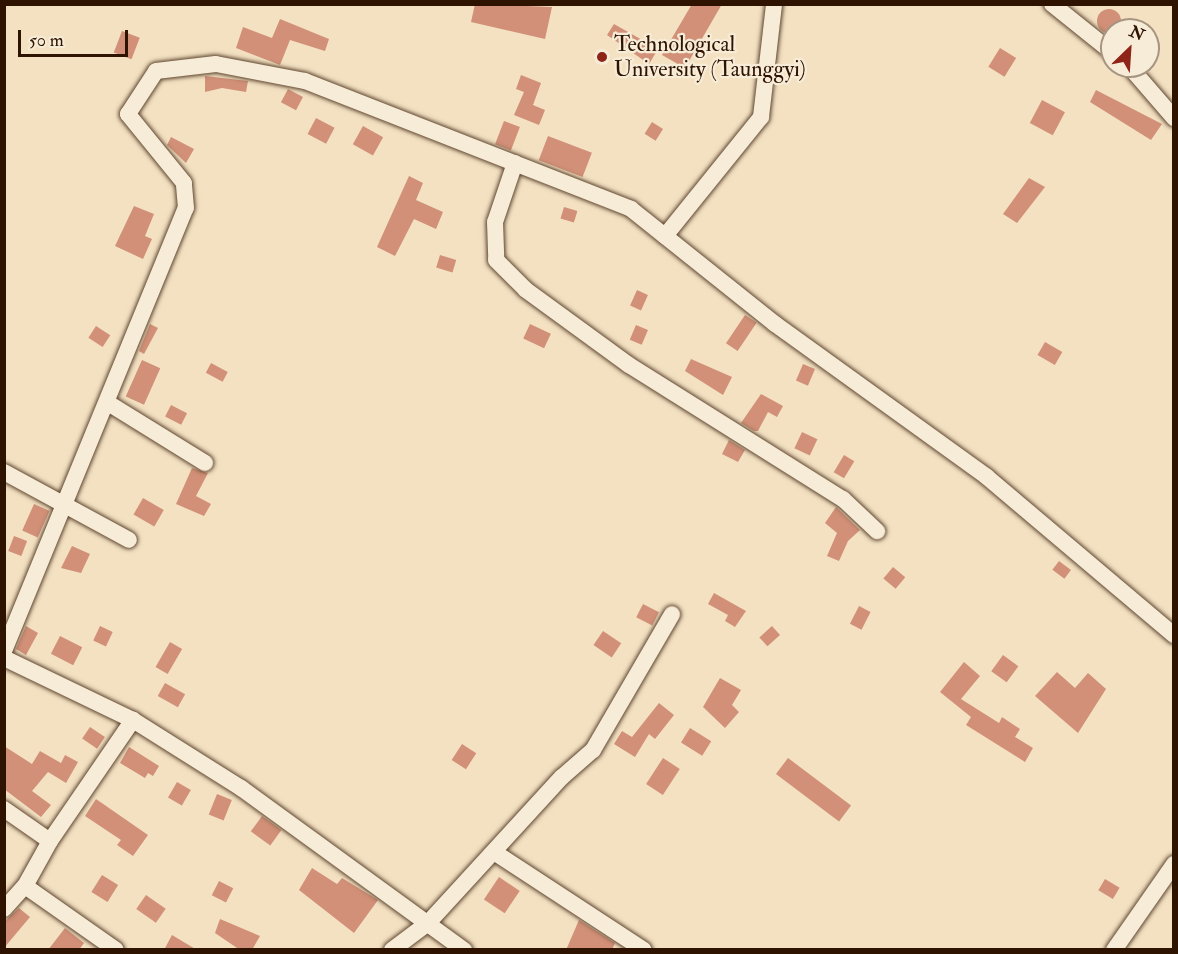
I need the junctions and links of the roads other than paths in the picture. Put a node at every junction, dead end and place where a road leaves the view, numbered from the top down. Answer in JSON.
{"nodes":[{"id":1,"x":774,"y":4,"type":"edge"},
{"id":2,"x":1052,"y":4,"type":"edge"},
{"id":3,"x":1100,"y":42,"type":"edge"},
{"id":4,"x":1139,"y":78,"type":"edge"},
{"id":5,"x":1173,"y":118,"type":"edge"},
{"id":6,"x":515,"y":163,"type":"junction"},
{"id":7,"x":664,"y":236,"type":"junction"},
{"id":8,"x":108,"y":403,"type":"junction"},
{"id":9,"x":205,"y":463,"type":"dead end"},
{"id":10,"x":4,"y":472,"type":"edge"},
{"id":11,"x":62,"y":506,"type":"junction"},
{"id":12,"x":877,"y":531,"type":"dead end"},
{"id":13,"x":129,"y":540,"type":"dead end"},
{"id":14,"x":672,"y":614,"type":"dead end"},
{"id":15,"x":1173,"y":635,"type":"edge"},
{"id":16,"x":4,"y":651,"type":"edge"},
{"id":17,"x":4,"y":658,"type":"edge"},
{"id":18,"x":133,"y":720,"type":"junction"},
{"id":19,"x":4,"y":809,"type":"edge"},
{"id":20,"x":50,"y":841,"type":"junction"},
{"id":21,"x":494,"y":852,"type":"junction"},
{"id":22,"x":1173,"y":864,"type":"edge"},
{"id":23,"x":25,"y":886,"type":"junction"},
{"id":24,"x":4,"y":909,"type":"edge"},
{"id":25,"x":428,"y":923,"type":"junction"},
{"id":26,"x":116,"y":950,"type":"edge"},
{"id":27,"x":392,"y":950,"type":"edge"},
{"id":28,"x":464,"y":950,"type":"edge"},
{"id":29,"x":644,"y":950,"type":"edge"},
{"id":30,"x":1114,"y":950,"type":"edge"}],
"edges":[{"from":1,"to":7,"type":"street"},
{"from":2,"to":3,"type":"street"},
{"from":4,"to":5,"type":"street"},
{"from":6,"to":7,"type":"street"},
{"from":6,"to":8,"type":"street"},
{"from":6,"to":12,"type":"street"},
{"from":7,"to":15,"type":"street"},
{"from":8,"to":9,"type":"street"},
{"from":8,"to":11,"type":"street"},
{"from":10,"to":11,"type":"street"},
{"from":11,"to":13,"type":"street"},
{"from":11,"to":16,"type":"street"},
{"from":14,"to":21,"type":"street"},
{"from":17,"to":18,"type":"street"},
{"from":18,"to":20,"type":"street"},
{"from":18,"to":25,"type":"street"},
{"from":19,"to":20,"type":"street"},
{"from":20,"to":23,"type":"street"},
{"from":21,"to":25,"type":"street"},
{"from":21,"to":29,"type":"street"},
{"from":22,"to":30,"type":"street"},
{"from":23,"to":24,"type":"street"},
{"from":23,"to":26,"type":"street"},
{"from":25,"to":27,"type":"street"},
{"from":25,"to":28,"type":"street"}]}
